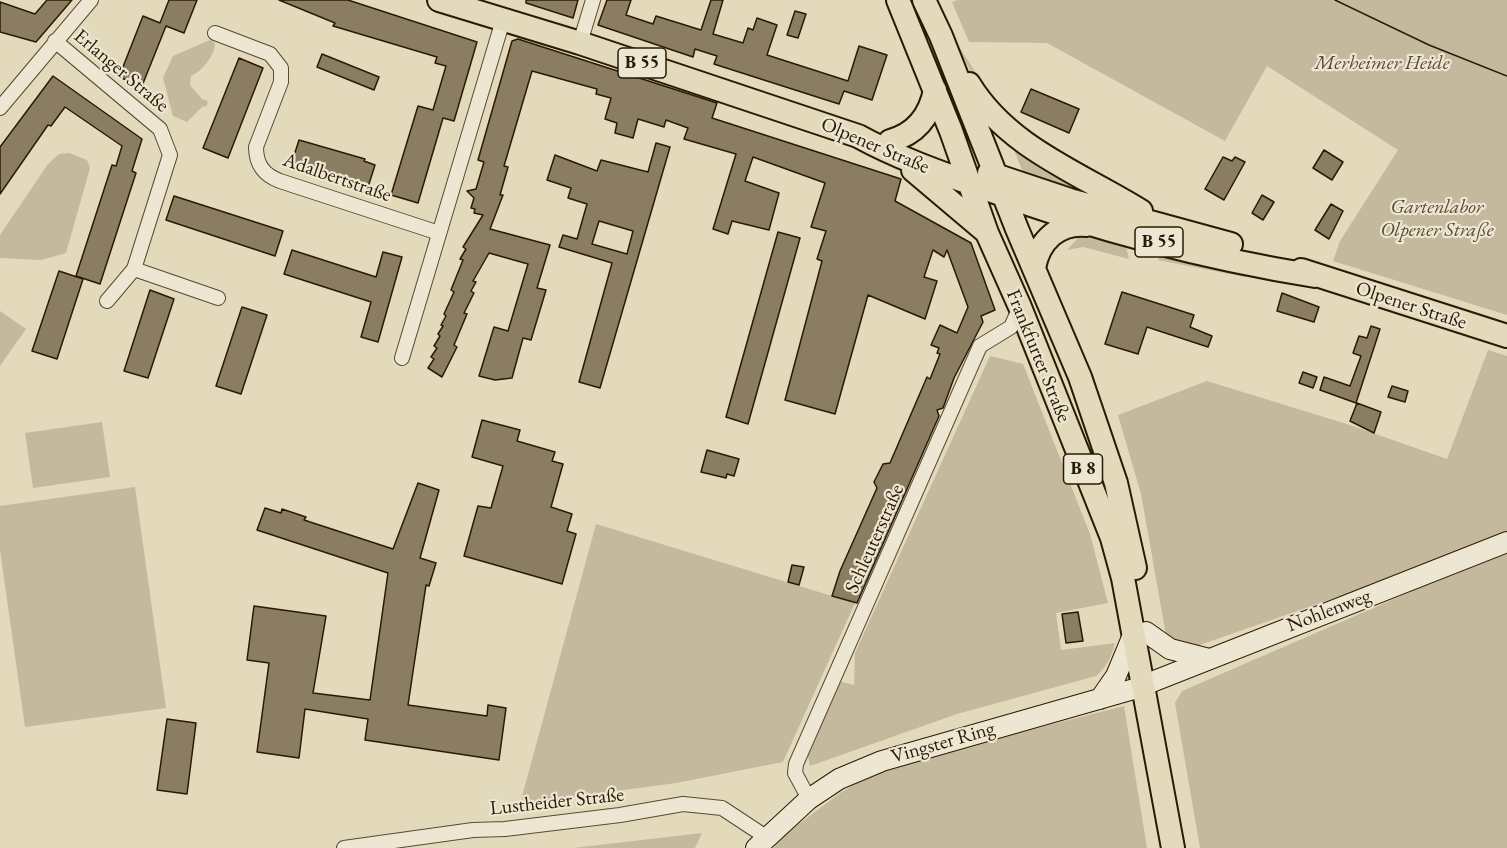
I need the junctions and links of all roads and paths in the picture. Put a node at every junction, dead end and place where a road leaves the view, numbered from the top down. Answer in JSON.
{"nodes":[{"id":1,"x":91,"y":0,"type":"edge"},
{"id":2,"x":439,"y":0,"type":"edge"},
{"id":3,"x":593,"y":0,"type":"edge"},
{"id":4,"x":898,"y":0,"type":"edge"},
{"id":5,"x":924,"y":0,"type":"edge"},
{"id":6,"x":503,"y":20,"type":"junction"},
{"id":7,"x":214,"y":33,"type":"dead end"},
{"id":8,"x":941,"y":36,"type":"junction"},
{"id":9,"x":55,"y":41,"type":"junction"},
{"id":10,"x":580,"y":43,"type":"junction"},
{"id":11,"x":935,"y":90,"type":"junction"},
{"id":12,"x":0,"y":108,"type":"edge"},
{"id":13,"x":894,"y":149,"type":"junction"},
{"id":14,"x":966,"y":174,"type":"junction"},
{"id":15,"x":1003,"y":186,"type":"junction"},
{"id":16,"x":1093,"y":226,"type":"junction"},
{"id":17,"x":1163,"y":226,"type":"junction"},
{"id":18,"x":439,"y":233,"type":"junction"},
{"id":19,"x":987,"y":233,"type":"junction"},
{"id":20,"x":134,"y":268,"type":"junction"},
{"id":21,"x":1034,"y":268,"type":"junction"},
{"id":22,"x":1315,"y":276,"type":"junction"},
{"id":23,"x":219,"y":298,"type":"dead end"},
{"id":24,"x":107,"y":301,"type":"dead end"},
{"id":25,"x":1020,"y":307,"type":"junction"},
{"id":26,"x":1507,"y":336,"type":"edge"},
{"id":27,"x":402,"y":358,"type":"dead end"},
{"id":28,"x":1507,"y":542,"type":"edge"},
{"id":29,"x":1140,"y":634,"type":"junction"},
{"id":30,"x":1209,"y":659,"type":"junction"},
{"id":31,"x":1148,"y":684,"type":"junction"},
{"id":32,"x":1100,"y":699,"type":"junction"},
{"id":33,"x":809,"y":799,"type":"junction"},
{"id":34,"x":761,"y":842,"type":"edge"},
{"id":35,"x":344,"y":848,"type":"edge"},
{"id":36,"x":1173,"y":848,"type":"edge"}],
"edges":[{"from":1,"to":9,"type":"street"},
{"from":2,"to":6,"type":"main road","name":"Olpener Straße","number":"B 55"},
{"from":3,"to":10,"type":"street"},
{"from":4,"to":11,"type":"main road","name":"Frankfurter Straße","number":"B 8"},
{"from":5,"to":8,"type":"main road","name":"Frankfurter Straße","number":"B 8"},
{"from":6,"to":10,"type":"main road","name":"Olpener Straße","number":"B 55"},
{"from":6,"to":18,"type":"street"},
{"from":7,"to":18,"type":"street","name":"Adalbertstraße"},
{"from":8,"to":15,"type":"main road","name":"Frankfurter Straße","number":"B 8"},
{"from":8,"to":17,"type":"main road"},
{"from":9,"to":12,"type":"street"},
{"from":9,"to":20,"type":"street","name":"Erlanger Straße"},
{"from":10,"to":13,"type":"main road","name":"Olpener Straße","number":"B 55"},
{"from":11,"to":13,"type":"main road"},
{"from":11,"to":14,"type":"main road","name":"Frankfurter Straße","number":"B 8"},
{"from":13,"to":14,"type":"main road","name":"Olpener Straße","number":"B 55"},
{"from":13,"to":19,"type":"main road"},
{"from":14,"to":15,"type":"main road","number":"B 55"},
{"from":14,"to":19,"type":"main road","name":"Frankfurter Straße","number":"B 8"},
{"from":15,"to":16,"type":"main road","name":"Olpener Straße","number":"B 55"},
{"from":15,"to":17,"type":"main road","name":"Olpener Straße","number":"B 55"},
{"from":15,"to":21,"type":"main road","name":"Frankfurter Straße","number":"B 8"},
{"from":16,"to":21,"type":"main road"},
{"from":16,"to":22,"type":"main road","name":"Olpener Straße","number":"B 55"},
{"from":17,"to":22,"type":"main road","name":"Olpener Straße","number":"B 55"},
{"from":18,"to":27,"type":"street"},
{"from":19,"to":25,"type":"main road","name":"Frankfurter Straße","number":"B 8"},
{"from":20,"to":23,"type":"street"},
{"from":20,"to":24,"type":"street","name":"Erlanger Straße"},
{"from":21,"to":29,"type":"main road","name":"Frankfurter Straße","number":"B 8"},
{"from":22,"to":26,"type":"main road","name":"Olpener Straße","number":"B 55"},
{"from":25,"to":29,"type":"main road","name":"Frankfurter Straße","number":"B 8"},
{"from":25,"to":33,"type":"street","name":"Schleuterstraße"},
{"from":28,"to":30,"type":"main road","name":"Nohlenweg"},
{"from":29,"to":30,"type":"main road"},
{"from":29,"to":31,"type":"main road","name":"Frankfurter Straße","number":"B 8"},
{"from":29,"to":32,"type":"main road"},
{"from":30,"to":31,"type":"main road","name":"Nohlenweg"},
{"from":31,"to":32,"type":"main road","name":"Vingster Ring"},
{"from":31,"to":36,"type":"main road","name":"Frankfurter Straße","number":"B 8"},
{"from":32,"to":33,"type":"main road","name":"Vingster Ring"},
{"from":33,"to":34,"type":"main road","name":"Vingster Ring"},
{"from":34,"to":35,"type":"street","name":"Lustheider Straße"}]}
